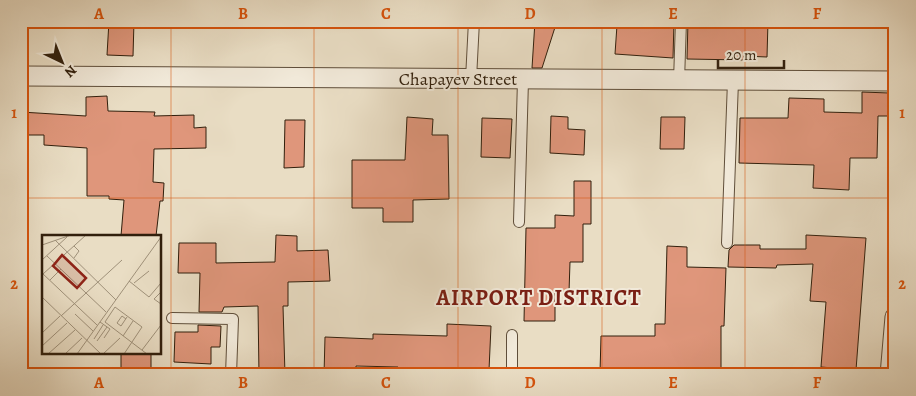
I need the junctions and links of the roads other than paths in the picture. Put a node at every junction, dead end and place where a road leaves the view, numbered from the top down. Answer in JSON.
{"nodes":[{"id":1,"x":474,"y":21,"type":"edge"},
{"id":2,"x":681,"y":21,"type":"edge"},
{"id":3,"x":21,"y":76,"type":"edge"},
{"id":4,"x":472,"y":80,"type":"junction"},
{"id":5,"x":523,"y":80,"type":"junction"},
{"id":6,"x":679,"y":81,"type":"junction"},
{"id":7,"x":733,"y":81,"type":"junction"},
{"id":8,"x":895,"y":81,"type":"edge"},
{"id":9,"x":519,"y":222,"type":"dead end"},
{"id":10,"x":727,"y":243,"type":"dead end"},
{"id":11,"x":895,"y":317,"type":"edge"},
{"id":12,"x":172,"y":318,"type":"dead end"},
{"id":13,"x":512,"y":335,"type":"dead end"},
{"id":14,"x":231,"y":375,"type":"edge"},
{"id":15,"x":512,"y":375,"type":"edge"},
{"id":16,"x":890,"y":375,"type":"edge"}],
"edges":[{"from":1,"to":4,"type":"lane"},
{"from":2,"to":6,"type":"lane"},
{"from":3,"to":4,"type":"street","name":"Chapayev Street"},
{"from":4,"to":5,"type":"street","name":"Chapayev Street"},
{"from":5,"to":6,"type":"street","name":"Chapayev Street"},
{"from":5,"to":9,"type":"lane"},
{"from":6,"to":7,"type":"street","name":"Chapayev Street"},
{"from":7,"to":8,"type":"street","name":"Chapayev Street"},
{"from":7,"to":10,"type":"lane"},
{"from":11,"to":16,"type":"street"},
{"from":12,"to":14,"type":"lane"},
{"from":13,"to":15,"type":"lane"}]}
